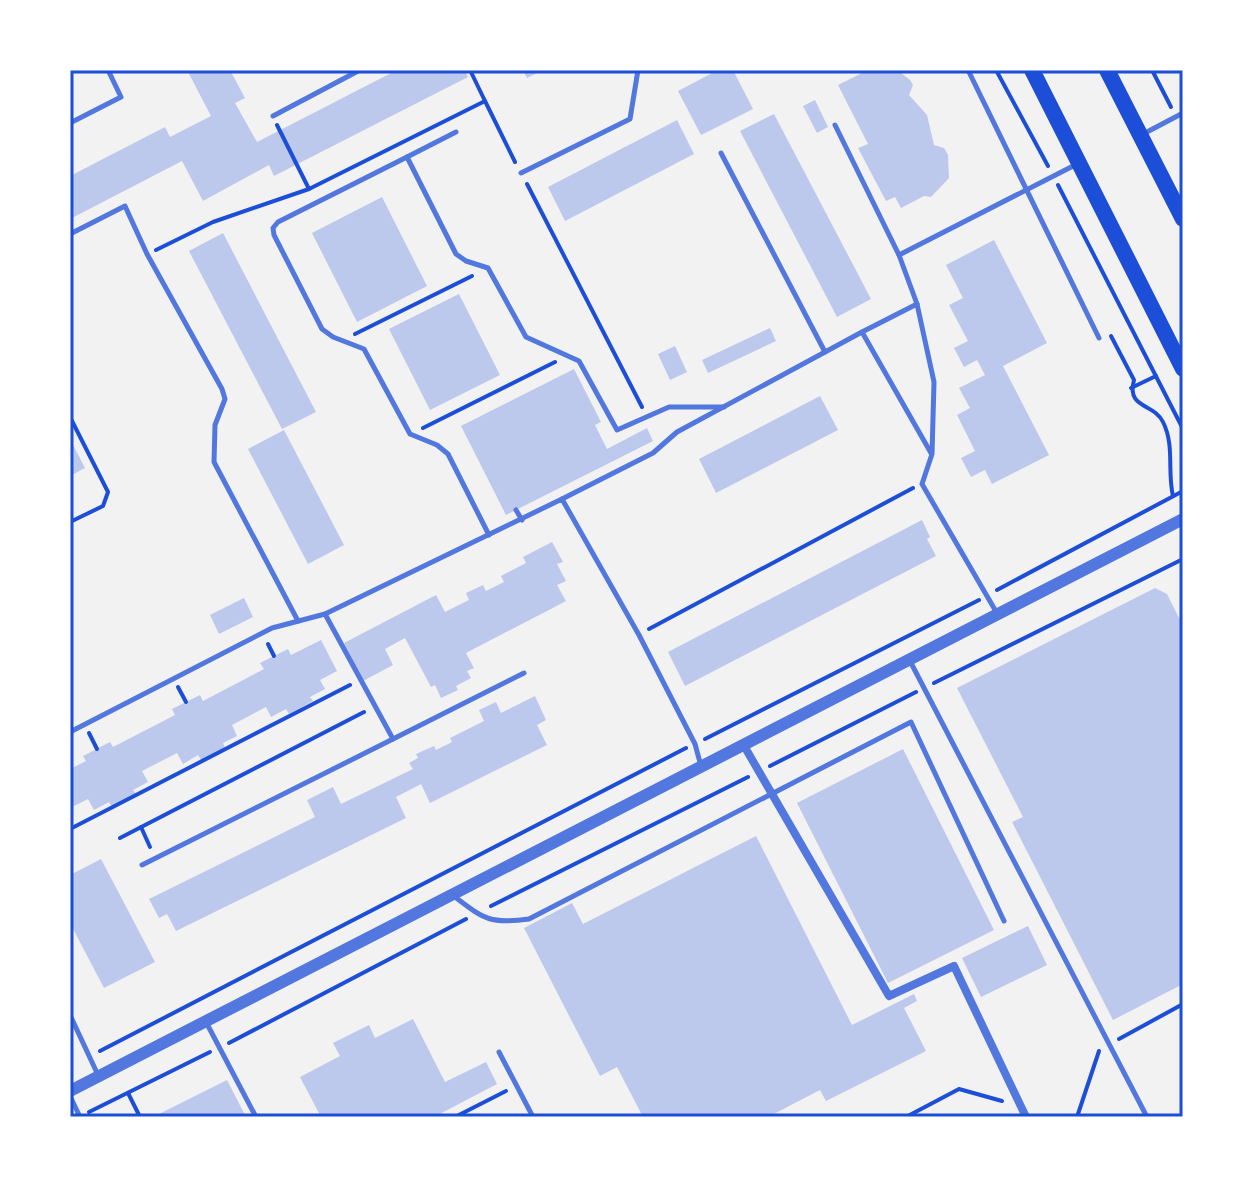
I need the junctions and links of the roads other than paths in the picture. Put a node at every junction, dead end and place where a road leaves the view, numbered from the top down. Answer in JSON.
{"nodes":[{"id":1,"x":108,"y":70,"type":"edge"},
{"id":2,"x":360,"y":70,"type":"edge"},
{"id":3,"x":638,"y":70,"type":"edge"},
{"id":4,"x":968,"y":70,"type":"edge"},
{"id":5,"x":1032,"y":70,"type":"edge"},
{"id":6,"x":1107,"y":70,"type":"edge"},
{"id":7,"x":1183,"y":113,"type":"edge"},
{"id":8,"x":273,"y":116,"type":"road end"},
{"id":9,"x":70,"y":123,"type":"edge"},
{"id":10,"x":835,"y":125,"type":"dead end"},
{"id":11,"x":456,"y":132,"type":"dead end"},
{"id":12,"x":1140,"y":135,"type":"junction"},
{"id":13,"x":721,"y":153,"type":"dead end"},
{"id":14,"x":407,"y":157,"type":"junction"},
{"id":15,"x":1080,"y":162,"type":"junction"},
{"id":16,"x":521,"y":173,"type":"road end"},
{"id":17,"x":1026,"y":190,"type":"junction"},
{"id":18,"x":1183,"y":219,"type":"edge"},
{"id":19,"x":70,"y":234,"type":"edge"},
{"id":20,"x":899,"y":255,"type":"junction"},
{"id":21,"x":917,"y":304,"type":"junction"},
{"id":22,"x":862,"y":332,"type":"junction"},
{"id":23,"x":1099,"y":338,"type":"road end"},
{"id":24,"x":825,"y":352,"type":"junction"},
{"id":25,"x":1183,"y":369,"type":"edge"},
{"id":26,"x":724,"y":407,"type":"junction"},
{"id":27,"x":932,"y":454,"type":"junction"},
{"id":28,"x":562,"y":499,"type":"junction"},
{"id":29,"x":516,"y":510,"type":"dead end"},
{"id":30,"x":1183,"y":519,"type":"edge"},
{"id":31,"x":522,"y":520,"type":"junction"},
{"id":32,"x":489,"y":535,"type":"junction"},
{"id":33,"x":325,"y":614,"type":"junction"},
{"id":34,"x":999,"y":615,"type":"junction"},
{"id":35,"x":298,"y":621,"type":"junction"},
{"id":36,"x":910,"y":660,"type":"junction"},
{"id":37,"x":524,"y":673,"type":"dead end"},
{"id":38,"x":70,"y":732,"type":"edge"},
{"id":39,"x":393,"y":739,"type":"junction"},
{"id":40,"x":743,"y":744,"type":"junction"},
{"id":41,"x":701,"y":767,"type":"junction"},
{"id":42,"x":771,"y":794,"type":"junction"},
{"id":43,"x":142,"y":865,"type":"dead end"},
{"id":44,"x":452,"y":895,"type":"junction"},
{"id":45,"x":1004,"y":921,"type":"dead end"},
{"id":46,"x":70,"y":1015,"type":"edge"},
{"id":47,"x":206,"y":1021,"type":"junction"},
{"id":48,"x":499,"y":1052,"type":"dead end"},
{"id":49,"x":99,"y":1076,"type":"junction"},
{"id":50,"x":70,"y":1094,"type":"edge"},
{"id":51,"x":80,"y":1117,"type":"edge"},
{"id":52,"x":256,"y":1117,"type":"edge"},
{"id":53,"x":533,"y":1117,"type":"edge"},
{"id":54,"x":1026,"y":1117,"type":"edge"},
{"id":55,"x":1147,"y":1117,"type":"edge"}],
"edges":[{"from":1,"to":9,"type":"lane"},
{"from":2,"to":8,"type":"lane"},
{"from":3,"to":16,"type":"lane"},
{"from":4,"to":17,"type":"lane"},
{"from":5,"to":15,"type":"main road"},
{"from":6,"to":12,"type":"main road"},
{"from":7,"to":12,"type":"lane"},
{"from":10,"to":20,"type":"lane"},
{"from":11,"to":14,"type":"lane"},
{"from":12,"to":18,"type":"main road"},
{"from":13,"to":24,"type":"lane"},
{"from":14,"to":26,"type":"lane"},
{"from":14,"to":32,"type":"lane"},
{"from":15,"to":17,"type":"lane"},
{"from":15,"to":25,"type":"main road"},
{"from":17,"to":20,"type":"lane"},
{"from":17,"to":23,"type":"lane"},
{"from":19,"to":35,"type":"lane"},
{"from":20,"to":21,"type":"lane"},
{"from":21,"to":22,"type":"lane"},
{"from":21,"to":27,"type":"lane"},
{"from":22,"to":24,"type":"lane"},
{"from":22,"to":27,"type":"lane"},
{"from":24,"to":26,"type":"lane"},
{"from":26,"to":28,"type":"lane"},
{"from":27,"to":34,"type":"lane"},
{"from":28,"to":31,"type":"lane"},
{"from":28,"to":41,"type":"lane"},
{"from":29,"to":31,"type":"lane"},
{"from":30,"to":34,"type":"street"},
{"from":31,"to":32,"type":"lane"},
{"from":32,"to":33,"type":"lane"},
{"from":33,"to":35,"type":"lane"},
{"from":33,"to":39,"type":"lane"},
{"from":34,"to":36,"type":"street"},
{"from":35,"to":38,"type":"lane"},
{"from":36,"to":40,"type":"street"},
{"from":36,"to":55,"type":"lane"},
{"from":37,"to":39,"type":"lane"},
{"from":39,"to":43,"type":"lane"},
{"from":40,"to":41,"type":"street"},
{"from":40,"to":42,"type":"street"},
{"from":41,"to":44,"type":"street"},
{"from":42,"to":44,"type":"lane"},
{"from":42,"to":45,"type":"lane"},
{"from":42,"to":54,"type":"street"},
{"from":44,"to":47,"type":"street"},
{"from":46,"to":49,"type":"lane"},
{"from":47,"to":49,"type":"street"},
{"from":47,"to":52,"type":"lane"},
{"from":48,"to":53,"type":"lane"},
{"from":49,"to":50,"type":"street"},
{"from":50,"to":51,"type":"lane"}]}
